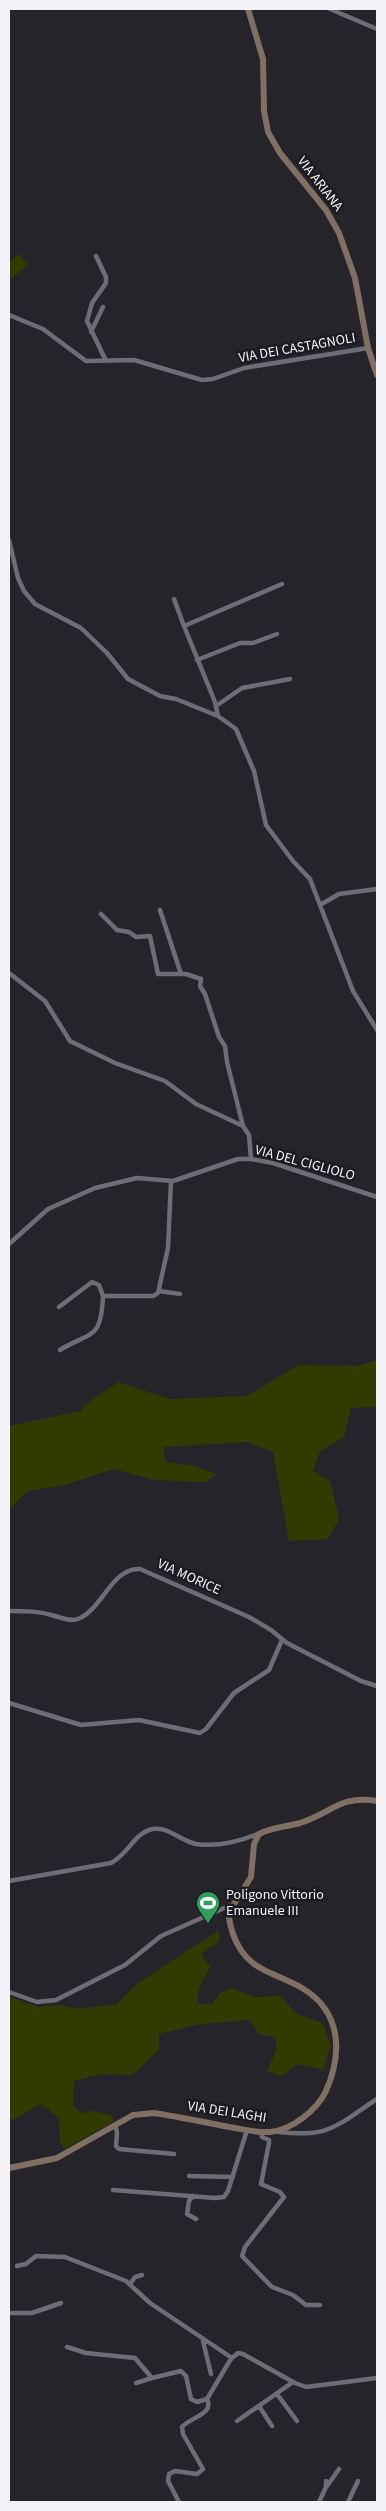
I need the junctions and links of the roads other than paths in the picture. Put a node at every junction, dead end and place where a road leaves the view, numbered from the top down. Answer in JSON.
{"nodes":[{"id":1,"x":248,"y":9,"type":"edge"},
{"id":2,"x":330,"y":9,"type":"edge"},
{"id":3,"x":377,"y":28,"type":"edge"},
{"id":4,"x":96,"y":256,"type":"dead end"},
{"id":5,"x":103,"y":306,"type":"dead end"},
{"id":6,"x":9,"y":315,"type":"edge"},
{"id":7,"x":91,"y":332,"type":"junction"},
{"id":8,"x":368,"y":348,"type":"junction"},
{"id":9,"x":106,"y":361,"type":"junction"},
{"id":10,"x":377,"y":375,"type":"edge"},
{"id":11,"x":9,"y":540,"type":"edge"},
{"id":12,"x":282,"y":584,"type":"dead end"},
{"id":13,"x":174,"y":599,"type":"dead end"},
{"id":14,"x":184,"y":626,"type":"junction"},
{"id":15,"x":276,"y":634,"type":"dead end"},
{"id":16,"x":197,"y":660,"type":"junction"},
{"id":17,"x":290,"y":679,"type":"dead end"},
{"id":18,"x":216,"y":706,"type":"junction"},
{"id":19,"x":218,"y":716,"type":"junction"},
{"id":20,"x":377,"y":889,"type":"edge"},
{"id":21,"x":320,"y":905,"type":"junction"},
{"id":22,"x":160,"y":910,"type":"dead end"},
{"id":23,"x":101,"y":914,"type":"dead end"},
{"id":24,"x":9,"y":973,"type":"edge"},
{"id":25,"x":181,"y":974,"type":"junction"},
{"id":26,"x":377,"y":1030,"type":"edge"},
{"id":27,"x":243,"y":1126,"type":"junction"},
{"id":28,"x":251,"y":1159,"type":"junction"},
{"id":29,"x":171,"y":1181,"type":"junction"},
{"id":30,"x":377,"y":1197,"type":"edge"},
{"id":31,"x":9,"y":1244,"type":"edge"},
{"id":32,"x":159,"y":1291,"type":"junction"},
{"id":33,"x":180,"y":1294,"type":"dead end"},
{"id":34,"x":103,"y":1296,"type":"junction"},
{"id":35,"x":59,"y":1307,"type":"dead end"},
{"id":36,"x":60,"y":1350,"type":"dead end"},
{"id":37,"x":9,"y":1611,"type":"edge"},
{"id":38,"x":282,"y":1640,"type":"junction"},
{"id":39,"x":377,"y":1686,"type":"edge"},
{"id":40,"x":9,"y":1703,"type":"edge"},
{"id":41,"x":377,"y":1801,"type":"edge"},
{"id":42,"x":262,"y":1832,"type":"junction"},
{"id":43,"x":9,"y":1881,"type":"edge"},
{"id":44,"x":231,"y":1905,"type":"junction"},
{"id":45,"x":9,"y":1992,"type":"edge"},
{"id":46,"x":377,"y":2099,"type":"edge"},
{"id":47,"x":115,"y":2125,"type":"junction"},
{"id":48,"x":247,"y":2130,"type":"junction"},
{"id":49,"x":276,"y":2131,"type":"junction"},
{"id":50,"x":262,"y":2132,"type":"junction"},
{"id":51,"x":174,"y":2154,"type":"dead end"},
{"id":52,"x":9,"y":2168,"type":"edge"},
{"id":53,"x":189,"y":2176,"type":"dead end"},
{"id":54,"x":232,"y":2177,"type":"junction"},
{"id":55,"x":113,"y":2190,"type":"dead end"},
{"id":56,"x":193,"y":2196,"type":"junction"},
{"id":57,"x":196,"y":2219,"type":"dead end"},
{"id":58,"x":17,"y":2266,"type":"dead end"},
{"id":59,"x":142,"y":2275,"type":"dead end"},
{"id":60,"x":130,"y":2284,"type":"junction"},
{"id":61,"x":61,"y":2303,"type":"dead end"},
{"id":62,"x":320,"y":2305,"type":"dead end"},
{"id":63,"x":9,"y":2313,"type":"edge"},
{"id":64,"x":203,"y":2341,"type":"junction"},
{"id":65,"x":67,"y":2346,"type":"dead end"},
{"id":66,"x":230,"y":2360,"type":"junction"},
{"id":67,"x":211,"y":2374,"type":"dead end"},
{"id":68,"x":152,"y":2378,"type":"junction"},
{"id":69,"x":377,"y":2378,"type":"edge"},
{"id":70,"x":293,"y":2382,"type":"junction"},
{"id":71,"x":136,"y":2383,"type":"dead end"},
{"id":72,"x":277,"y":2394,"type":"junction"},
{"id":73,"x":207,"y":2399,"type":"junction"},
{"id":74,"x":259,"y":2406,"type":"junction"},
{"id":75,"x":237,"y":2421,"type":"dead end"},
{"id":76,"x":297,"y":2421,"type":"dead end"},
{"id":77,"x":272,"y":2426,"type":"dead end"},
{"id":78,"x":339,"y":2469,"type":"dead end"},
{"id":79,"x":358,"y":2481,"type":"dead end"},
{"id":80,"x":179,"y":2502,"type":"edge"},
{"id":81,"x":319,"y":2502,"type":"edge"},
{"id":82,"x":348,"y":2502,"type":"edge"}],
"edges":[{"from":1,"to":8,"type":"main road","name":"VIA ARIANA"},
{"from":2,"to":3,"type":"street"},
{"from":4,"to":7,"type":"street"},
{"from":5,"to":7,"type":"street"},
{"from":6,"to":9,"type":"street","name":"VIA DEI CASTAGNOLI"},
{"from":7,"to":9,"type":"street"},
{"from":8,"to":9,"type":"street","name":"VIA DEI CASTAGNOLI"},
{"from":8,"to":10,"type":"main road","name":"VIA ARIANA"},
{"from":11,"to":19,"type":"street"},
{"from":12,"to":14,"type":"street"},
{"from":13,"to":14,"type":"street"},
{"from":14,"to":16,"type":"street"},
{"from":15,"to":16,"type":"street"},
{"from":16,"to":18,"type":"street"},
{"from":17,"to":18,"type":"street"},
{"from":18,"to":19,"type":"street"},
{"from":19,"to":21,"type":"street"},
{"from":20,"to":21,"type":"street"},
{"from":21,"to":26,"type":"street"},
{"from":22,"to":25,"type":"street"},
{"from":23,"to":25,"type":"street"},
{"from":24,"to":27,"type":"street"},
{"from":25,"to":27,"type":"street"},
{"from":27,"to":28,"type":"street"},
{"from":28,"to":29,"type":"street","name":"VIA DEL CIGLIOLO"},
{"from":28,"to":30,"type":"street","name":"VIA DEL CIGLIOLO"},
{"from":29,"to":31,"type":"street","name":"VIA DEL CIGLIOLO"},
{"from":29,"to":32,"type":"street"},
{"from":32,"to":33,"type":"street"},
{"from":32,"to":34,"type":"street"},
{"from":34,"to":35,"type":"street"},
{"from":34,"to":36,"type":"street"},
{"from":37,"to":38,"type":"street","name":"VIA MORICE"},
{"from":38,"to":39,"type":"street"},
{"from":38,"to":40,"type":"street"},
{"from":41,"to":42,"type":"main road"},
{"from":42,"to":43,"type":"street"},
{"from":42,"to":44,"type":"main road"},
{"from":44,"to":45,"type":"street"},
{"from":44,"to":49,"type":"main road","name":"VIA DEI LAGHI"},
{"from":46,"to":49,"type":"street"},
{"from":47,"to":48,"type":"main road","name":"VIA DEI LAGHI"},
{"from":47,"to":51,"type":"street"},
{"from":47,"to":52,"type":"main road","name":"VIA DEI LAGHI"},
{"from":48,"to":50,"type":"main road","name":"VIA DEI LAGHI"},
{"from":48,"to":54,"type":"street"},
{"from":49,"to":50,"type":"main road","name":"VIA DEI LAGHI"},
{"from":50,"to":62,"type":"street"},
{"from":53,"to":54,"type":"street"},
{"from":54,"to":56,"type":"street"},
{"from":55,"to":56,"type":"street"},
{"from":56,"to":57,"type":"street"},
{"from":58,"to":60,"type":"street"},
{"from":59,"to":60,"type":"street"},
{"from":60,"to":64,"type":"street"},
{"from":61,"to":63,"type":"street"},
{"from":64,"to":66,"type":"street"},
{"from":64,"to":67,"type":"street"},
{"from":65,"to":68,"type":"street"},
{"from":66,"to":70,"type":"street"},
{"from":66,"to":73,"type":"street"},
{"from":68,"to":71,"type":"street"},
{"from":68,"to":73,"type":"street"},
{"from":69,"to":70,"type":"street"},
{"from":70,"to":72,"type":"street"},
{"from":72,"to":74,"type":"street"},
{"from":72,"to":76,"type":"street"},
{"from":73,"to":80,"type":"street"},
{"from":74,"to":75,"type":"street"},
{"from":74,"to":77,"type":"street"},
{"from":78,"to":81,"type":"street"},
{"from":79,"to":82,"type":"street"}]}
